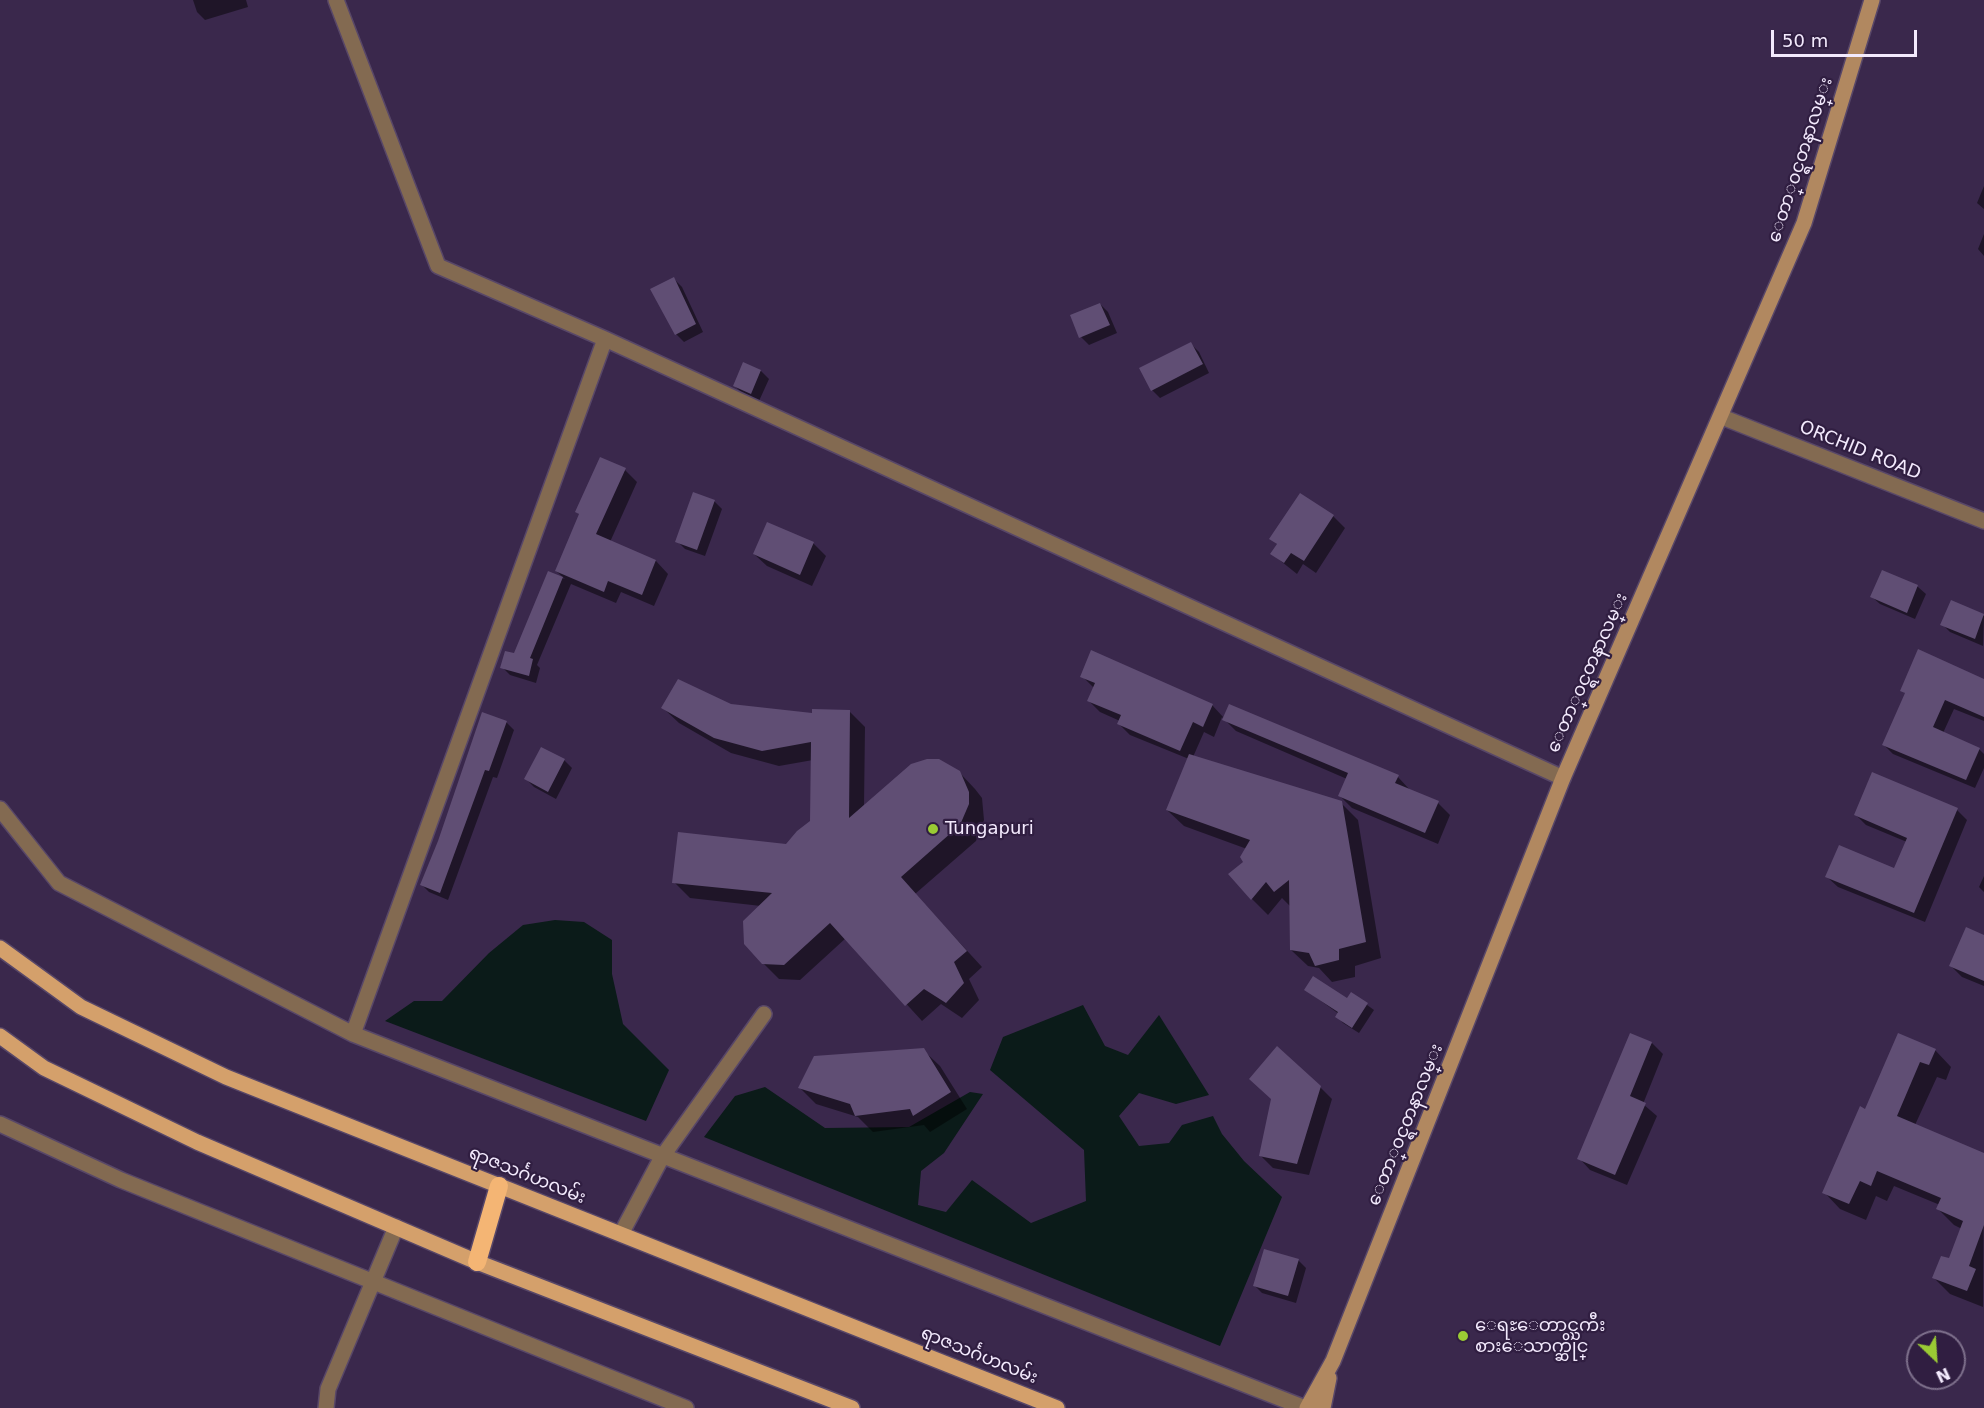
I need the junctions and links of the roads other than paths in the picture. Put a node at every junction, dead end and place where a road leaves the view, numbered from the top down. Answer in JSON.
{"nodes":[{"id":1,"x":336,"y":0,"type":"edge"},
{"id":2,"x":1872,"y":0,"type":"edge"},
{"id":3,"x":605,"y":339,"type":"junction"},
{"id":4,"x":1722,"y":417,"type":"junction"},
{"id":5,"x":1984,"y":521,"type":"edge"},
{"id":6,"x":1563,"y":778,"type":"junction"},
{"id":7,"x":0,"y":809,"type":"edge"},
{"id":8,"x":0,"y":948,"type":"edge"},
{"id":9,"x":764,"y":1014,"type":"dead end"},
{"id":10,"x":353,"y":1034,"type":"junction"},
{"id":11,"x":0,"y":1036,"type":"edge"},
{"id":12,"x":0,"y":1124,"type":"edge"},
{"id":13,"x":662,"y":1157,"type":"junction"},
{"id":14,"x":499,"y":1186,"type":"junction"},
{"id":15,"x":396,"y":1227,"type":"junction"},
{"id":16,"x":621,"y":1234,"type":"junction"},
{"id":17,"x":477,"y":1262,"type":"junction"},
{"id":18,"x":371,"y":1281,"type":"junction"},
{"id":19,"x":1333,"y":1361,"type":"junction"},
{"id":20,"x":326,"y":1408,"type":"edge"},
{"id":21,"x":686,"y":1408,"type":"edge"},
{"id":22,"x":852,"y":1408,"type":"edge"},
{"id":23,"x":1057,"y":1408,"type":"edge"},
{"id":24,"x":1306,"y":1408,"type":"edge"},
{"id":25,"x":1323,"y":1408,"type":"edge"}],
"edges":[{"from":1,"to":3,"type":"street"},
{"from":2,"to":4,"type":"main road","name":"ေတာ္၀င္ရတနာလမ္း"},
{"from":3,"to":6,"type":"street"},
{"from":3,"to":10,"type":"street"},
{"from":4,"to":5,"type":"street","name":"ORCHID ROAD"},
{"from":4,"to":6,"type":"main road","name":"ေတာ္၀င္ရတနာလမ္း"},
{"from":6,"to":19,"type":"main road","name":"ေတာ္၀င္ရတနာလမ္း"},
{"from":7,"to":10,"type":"street"},
{"from":8,"to":14,"type":"main road","name":"ရာဇသင်္ဂဟလမ်း"},
{"from":9,"to":13,"type":"street"},
{"from":10,"to":13,"type":"street"},
{"from":11,"to":15,"type":"main road"},
{"from":12,"to":18,"type":"street"},
{"from":13,"to":16,"type":"street"},
{"from":13,"to":24,"type":"street"},
{"from":14,"to":16,"type":"main road","name":"ရာဇသင်္ဂဟလမ်း"},
{"from":14,"to":17,"type":"highway"},
{"from":15,"to":17,"type":"main road"},
{"from":15,"to":18,"type":"street"},
{"from":16,"to":23,"type":"main road","name":"ရာဇသင်္ဂဟလမ်း"},
{"from":17,"to":22,"type":"main road"},
{"from":18,"to":20,"type":"street"},
{"from":18,"to":21,"type":"street"},
{"from":19,"to":24,"type":"main road"},
{"from":19,"to":25,"type":"main road"}]}
